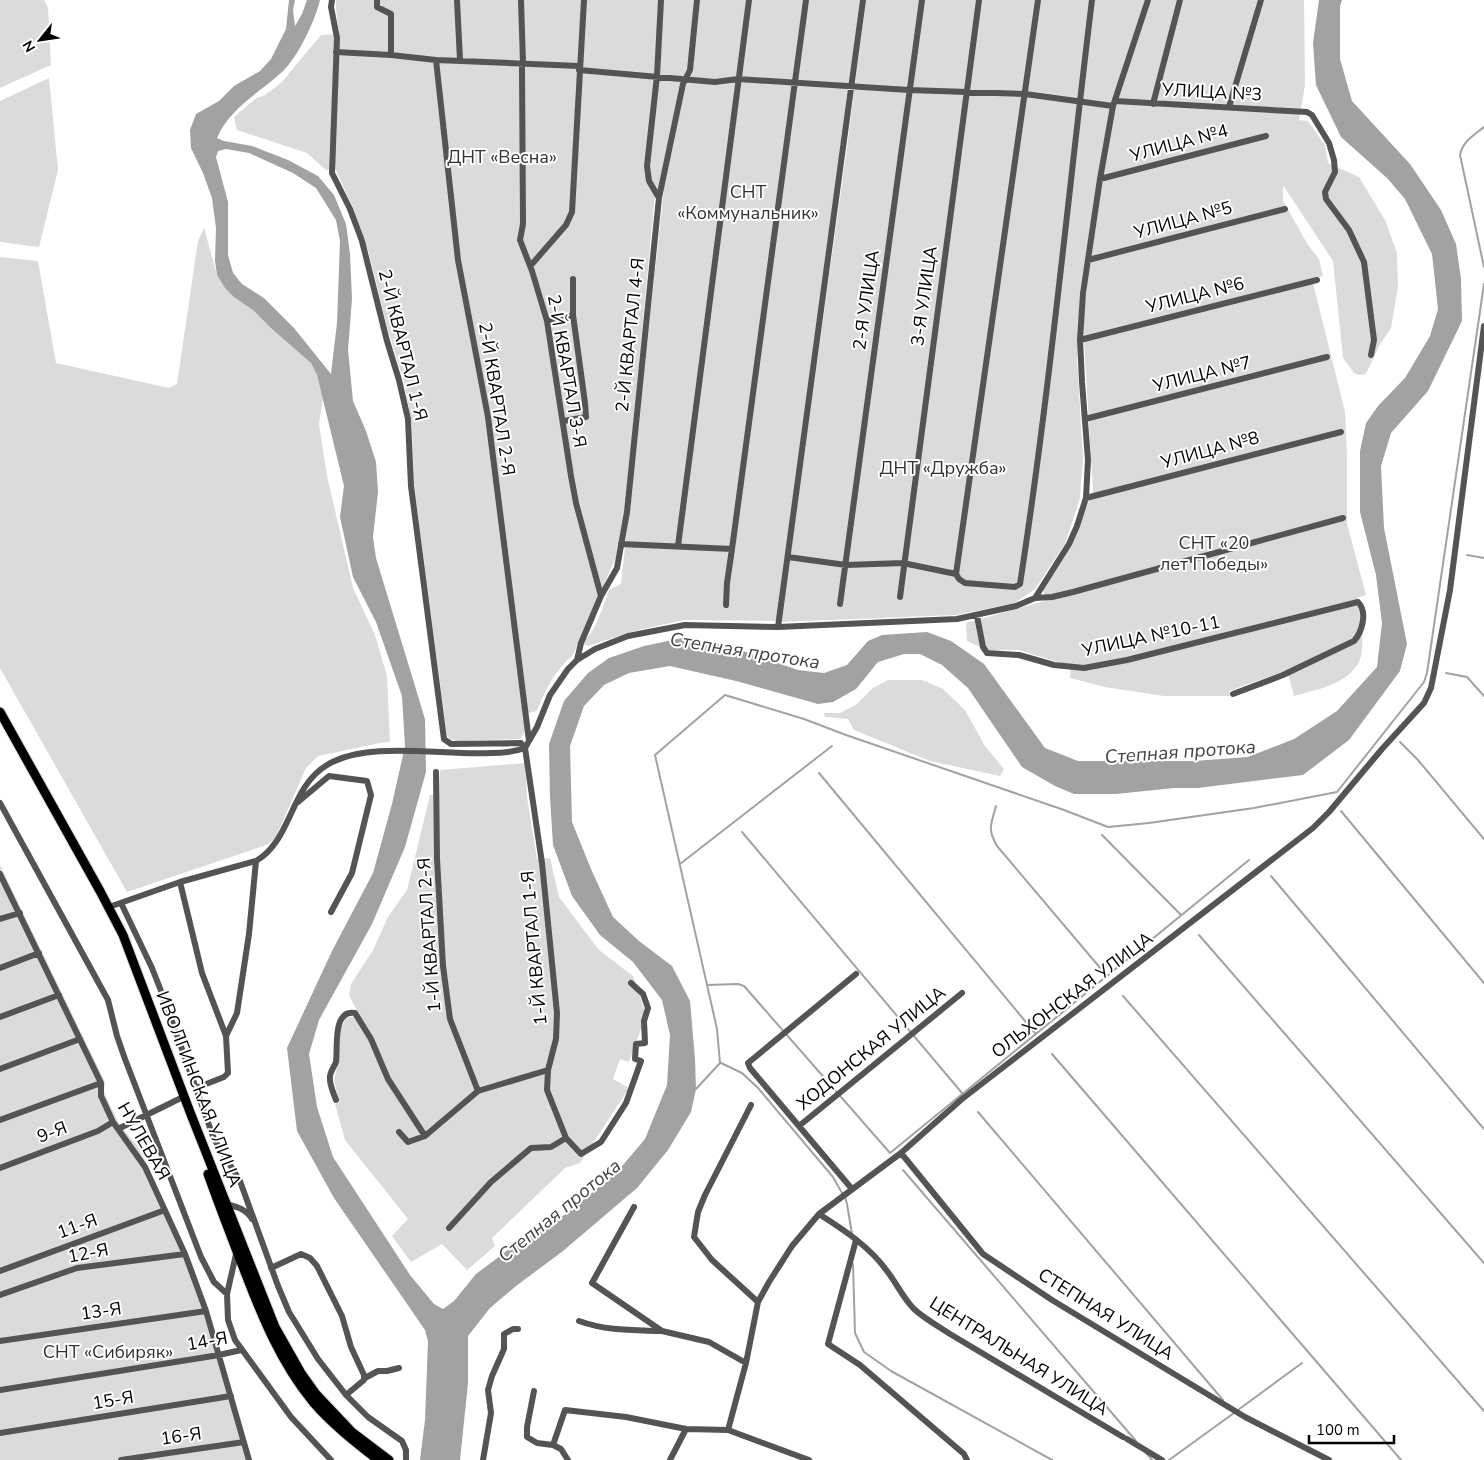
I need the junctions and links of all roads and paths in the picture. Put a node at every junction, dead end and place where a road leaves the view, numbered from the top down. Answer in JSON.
{"nodes":[{"id":1,"x":332,"y":0,"type":"edge"},
{"id":2,"x":377,"y":0,"type":"edge"},
{"id":3,"x":457,"y":0,"type":"edge"},
{"id":4,"x":520,"y":0,"type":"edge"},
{"id":5,"x":584,"y":0,"type":"edge"},
{"id":6,"x":661,"y":0,"type":"edge"},
{"id":7,"x":696,"y":0,"type":"edge"},
{"id":8,"x":749,"y":0,"type":"edge"},
{"id":9,"x":806,"y":0,"type":"edge"},
{"id":10,"x":863,"y":0,"type":"edge"},
{"id":11,"x":922,"y":0,"type":"edge"},
{"id":12,"x":980,"y":0,"type":"edge"},
{"id":13,"x":1038,"y":0,"type":"edge"},
{"id":14,"x":1092,"y":0,"type":"edge"},
{"id":15,"x":1148,"y":0,"type":"edge"},
{"id":16,"x":1180,"y":0,"type":"edge"},
{"id":17,"x":1261,"y":0,"type":"edge"},
{"id":18,"x":336,"y":52,"type":"junction"},
{"id":19,"x":391,"y":55,"type":"junction"},
{"id":20,"x":436,"y":60,"type":"junction"},
{"id":21,"x":460,"y":60,"type":"junction"},
{"id":22,"x":522,"y":66,"type":"junction"},
{"id":23,"x":579,"y":68,"type":"junction"},
{"id":24,"x":657,"y":76,"type":"junction"},
{"id":25,"x":738,"y":79,"type":"junction"},
{"id":26,"x":686,"y":80,"type":"junction"},
{"id":27,"x":795,"y":83,"type":"junction"},
{"id":28,"x":852,"y":86,"type":"junction"},
{"id":29,"x":909,"y":90,"type":"junction"},
{"id":30,"x":967,"y":94,"type":"junction"},
{"id":31,"x":1025,"y":94,"type":"junction"},
{"id":32,"x":1080,"y":101,"type":"junction"},
{"id":33,"x":1114,"y":103,"type":"junction"},
{"id":34,"x":1153,"y":104,"type":"junction"},
{"id":35,"x":1229,"y":107,"type":"junction"},
{"id":36,"x":1266,"y":136,"type":"dead end"},
{"id":37,"x":1100,"y":180,"type":"junction"},
{"id":38,"x":659,"y":198,"type":"junction"},
{"id":39,"x":1285,"y":209,"type":"dead end"},
{"id":40,"x":1088,"y":260,"type":"junction"},
{"id":41,"x":532,"y":264,"type":"dead end"},
{"id":42,"x":573,"y":279,"type":"dead end"},
{"id":43,"x":1317,"y":280,"type":"dead end"},
{"id":44,"x":573,"y":316,"type":"junction"},
{"id":45,"x":547,"y":322,"type":"junction"},
{"id":46,"x":1484,"y":326,"type":"edge"},
{"id":47,"x":1080,"y":340,"type":"junction"},
{"id":48,"x":1371,"y":355,"type":"dead end"},
{"id":49,"x":1327,"y":357,"type":"dead end"},
{"id":50,"x":1085,"y":419,"type":"junction"},
{"id":51,"x":564,"y":421,"type":"dead end"},
{"id":52,"x":1341,"y":432,"type":"dead end"},
{"id":53,"x":1086,"y":498,"type":"junction"},
{"id":54,"x":1344,"y":518,"type":"dead end"},
{"id":55,"x":621,"y":544,"type":"junction"},
{"id":56,"x":678,"y":546,"type":"junction"},
{"id":57,"x":732,"y":549,"type":"junction"},
{"id":58,"x":788,"y":557,"type":"junction"},
{"id":59,"x":904,"y":563,"type":"junction"},
{"id":60,"x":846,"y":565,"type":"junction"},
{"id":61,"x":956,"y":574,"type":"junction"},
{"id":62,"x":601,"y":596,"type":"junction"},
{"id":63,"x":900,"y":597,"type":"dead end"},
{"id":64,"x":1035,"y":598,"type":"junction"},
{"id":65,"x":726,"y":604,"type":"dead end"},
{"id":66,"x":840,"y":604,"type":"dead end"},
{"id":67,"x":977,"y":616,"type":"junction"},
{"id":68,"x":778,"y":627,"type":"junction"},
{"id":69,"x":577,"y":660,"type":"junction"},
{"id":70,"x":1234,"y":694,"type":"dead end"},
{"id":71,"x":0,"y":712,"type":"edge"},
{"id":72,"x":0,"y":724,"type":"edge"},
{"id":73,"x":527,"y":746,"type":"junction"},
{"id":74,"x":436,"y":772,"type":"dead end"},
{"id":75,"x":0,"y":803,"type":"edge"},
{"id":76,"x":295,"y":805,"type":"junction"},
{"id":77,"x":256,"y":861,"type":"junction"},
{"id":78,"x":0,"y":874,"type":"edge"},
{"id":79,"x":180,"y":882,"type":"junction"},
{"id":80,"x":122,"y":903,"type":"junction"},
{"id":81,"x":109,"y":907,"type":"junction"},
{"id":82,"x":331,"y":912,"type":"dead end"},
{"id":83,"x":20,"y":913,"type":"junction"},
{"id":84,"x":0,"y":919,"type":"edge"},
{"id":85,"x":39,"y":953,"type":"junction"},
{"id":86,"x":0,"y":968,"type":"edge"},
{"id":87,"x":856,"y":974,"type":"dead end"},
{"id":88,"x":631,"y":983,"type":"dead end"},
{"id":89,"x":962,"y":993,"type":"dead end"},
{"id":90,"x":59,"y":995,"type":"junction"},
{"id":91,"x":0,"y":1017,"type":"edge"},
{"id":92,"x":226,"y":1036,"type":"junction"},
{"id":93,"x":80,"y":1039,"type":"junction"},
{"id":94,"x":0,"y":1069,"type":"edge"},
{"id":95,"x":548,"y":1070,"type":"junction"},
{"id":96,"x":100,"y":1083,"type":"junction"},
{"id":97,"x":196,"y":1088,"type":"junction"},
{"id":98,"x":478,"y":1091,"type":"junction"},
{"id":99,"x":179,"y":1099,"type":"junction"},
{"id":100,"x":336,"y":1100,"type":"dead end"},
{"id":101,"x":751,"y":1105,"type":"dead end"},
{"id":102,"x":148,"y":1113,"type":"junction"},
{"id":103,"x":0,"y":1120,"type":"edge"},
{"id":104,"x":113,"y":1122,"type":"junction"},
{"id":105,"x":799,"y":1126,"type":"junction"},
{"id":106,"x":118,"y":1129,"type":"junction"},
{"id":107,"x":399,"y":1132,"type":"dead end"},
{"id":108,"x":425,"y":1136,"type":"junction"},
{"id":109,"x":566,"y":1138,"type":"junction"},
{"id":110,"x":901,"y":1153,"type":"junction"},
{"id":111,"x":0,"y":1168,"type":"edge"},
{"id":112,"x":852,"y":1189,"type":"junction"},
{"id":113,"x":226,"y":1204,"type":"junction"},
{"id":114,"x":634,"y":1207,"type":"dead end"},
{"id":115,"x":165,"y":1210,"type":"junction"},
{"id":116,"x":819,"y":1214,"type":"junction"},
{"id":117,"x":256,"y":1226,"type":"junction"},
{"id":118,"x":449,"y":1228,"type":"dead end"},
{"id":119,"x":856,"y":1240,"type":"junction"},
{"id":120,"x":237,"y":1250,"type":"junction"},
{"id":121,"x":185,"y":1254,"type":"junction"},
{"id":122,"x":271,"y":1268,"type":"junction"},
{"id":123,"x":0,"y":1271,"type":"edge"},
{"id":124,"x":227,"y":1294,"type":"junction"},
{"id":125,"x":0,"y":1295,"type":"edge"},
{"id":126,"x":758,"y":1302,"type":"junction"},
{"id":127,"x":206,"y":1311,"type":"junction"},
{"id":128,"x":579,"y":1321,"type":"dead end"},
{"id":129,"x":518,"y":1330,"type":"dead end"},
{"id":130,"x":662,"y":1331,"type":"junction"},
{"id":131,"x":0,"y":1341,"type":"edge"},
{"id":132,"x":241,"y":1350,"type":"junction"},
{"id":133,"x":219,"y":1355,"type":"junction"},
{"id":134,"x":746,"y":1363,"type":"junction"},
{"id":135,"x":398,"y":1368,"type":"dead end"},
{"id":136,"x":365,"y":1378,"type":"junction"},
{"id":137,"x":0,"y":1390,"type":"edge"},
{"id":138,"x":534,"y":1391,"type":"dead end"},
{"id":139,"x":346,"y":1395,"type":"junction"},
{"id":140,"x":231,"y":1396,"type":"junction"},
{"id":141,"x":686,"y":1429,"type":"junction"},
{"id":142,"x":728,"y":1430,"type":"junction"},
{"id":143,"x":0,"y":1433,"type":"edge"},
{"id":144,"x":244,"y":1442,"type":"junction"},
{"id":145,"x":553,"y":1444,"type":"junction"},
{"id":146,"x":383,"y":1459,"type":"edge"},
{"id":147,"x":122,"y":1460,"type":"edge"},
{"id":148,"x":249,"y":1460,"type":"edge"},
{"id":149,"x":331,"y":1460,"type":"edge"},
{"id":150,"x":406,"y":1460,"type":"edge"},
{"id":151,"x":484,"y":1460,"type":"edge"},
{"id":152,"x":568,"y":1460,"type":"edge"},
{"id":153,"x":670,"y":1460,"type":"edge"},
{"id":154,"x":809,"y":1460,"type":"edge"},
{"id":155,"x":967,"y":1460,"type":"edge"},
{"id":156,"x":1162,"y":1460,"type":"edge"},
{"id":157,"x":1329,"y":1460,"type":"edge"}],
"edges":[{"from":1,"to":18,"type":"street","name":"2-Й КВАРТАЛ 1-Я"},
{"from":2,"to":19,"type":"street"},
{"from":3,"to":21,"type":"street"},
{"from":4,"to":22,"type":"street","name":"2-Й КВАРТАЛ 3-Я"},
{"from":5,"to":23,"type":"street"},
{"from":6,"to":24,"type":"street"},
{"from":7,"to":26,"type":"street","name":"2-Й КВАРТАЛ 4-Я"},
{"from":8,"to":25,"type":"street"},
{"from":9,"to":27,"type":"street"},
{"from":10,"to":28,"type":"street"},
{"from":11,"to":29,"type":"street","name":"2-Я УЛИЦА"},
{"from":12,"to":30,"type":"street","name":"3-Я УЛИЦА"},
{"from":13,"to":31,"type":"street"},
{"from":14,"to":32,"type":"street"},
{"from":15,"to":33,"type":"street"},
{"from":16,"to":34,"type":"street"},
{"from":17,"to":35,"type":"street"},
{"from":18,"to":19,"type":"street","name":"УЛИЦА №3"},
{"from":18,"to":73,"type":"street","name":"2-Й КВАРТАЛ 1-Я"},
{"from":19,"to":20,"type":"street","name":"УЛИЦА №3"},
{"from":20,"to":21,"type":"street","name":"УЛИЦА №3"},
{"from":20,"to":73,"type":"street","name":"2-Й КВАРТАЛ 2-Я"},
{"from":21,"to":22,"type":"street","name":"УЛИЦА №3"},
{"from":22,"to":23,"type":"street","name":"УЛИЦА №3"},
{"from":22,"to":45,"type":"street","name":"2-Й КВАРТАЛ 3-Я"},
{"from":23,"to":24,"type":"street","name":"УЛИЦА №3"},
{"from":23,"to":41,"type":"street"},
{"from":24,"to":26,"type":"street","name":"УЛИЦА №3"},
{"from":24,"to":38,"type":"street"},
{"from":25,"to":26,"type":"street","name":"УЛИЦА №3"},
{"from":25,"to":27,"type":"street","name":"УЛИЦА №3"},
{"from":25,"to":56,"type":"street"},
{"from":26,"to":38,"type":"street","name":"2-Й КВАРТАЛ 4-Я"},
{"from":27,"to":28,"type":"street","name":"УЛИЦА №3"},
{"from":27,"to":57,"type":"street"},
{"from":28,"to":29,"type":"street","name":"УЛИЦА №3"},
{"from":28,"to":58,"type":"street"},
{"from":29,"to":30,"type":"street","name":"УЛИЦА №3"},
{"from":29,"to":60,"type":"street","name":"2-Я УЛИЦА"},
{"from":30,"to":31,"type":"street","name":"УЛИЦА №3"},
{"from":30,"to":59,"type":"street","name":"3-Я УЛИЦА"},
{"from":31,"to":32,"type":"street","name":"УЛИЦА №3"},
{"from":31,"to":61,"type":"street"},
{"from":32,"to":33,"type":"street","name":"УЛИЦА №3"},
{"from":32,"to":61,"type":"street"},
{"from":33,"to":34,"type":"street","name":"УЛИЦА №3"},
{"from":33,"to":37,"type":"street"},
{"from":34,"to":35,"type":"street","name":"УЛИЦА №3"},
{"from":35,"to":48,"type":"street","name":"УЛИЦА №3"},
{"from":36,"to":37,"type":"street","name":"УЛИЦА №4"},
{"from":37,"to":40,"type":"street"},
{"from":38,"to":55,"type":"street","name":"2-Й КВАРТАЛ 4-Я"},
{"from":39,"to":40,"type":"street","name":"УЛИЦА №5"},
{"from":40,"to":47,"type":"street"},
{"from":42,"to":44,"type":"street","name":"2-Й КВАРТАЛ 3-Я"},
{"from":43,"to":47,"type":"street","name":"УЛИЦА №6"},
{"from":44,"to":45,"type":"street"},
{"from":44,"to":51,"type":"street","name":"2-Й КВАРТАЛ 3-Я"},
{"from":45,"to":62,"type":"street","name":"2-Й КВАРТАЛ 3-Я"},
{"from":46,"to":110,"type":"street","name":"ОЛЬХОНСКАЯ УЛИЦА"},
{"from":47,"to":50,"type":"street"},
{"from":49,"to":50,"type":"street","name":"УЛИЦА №7"},
{"from":50,"to":53,"type":"street"},
{"from":52,"to":53,"type":"street","name":"УЛИЦА №8"},
{"from":53,"to":64,"type":"street"},
{"from":54,"to":64,"type":"street"},
{"from":55,"to":56,"type":"street"},
{"from":55,"to":62,"type":"street","name":"2-Й КВАРТАЛ 4-Я"},
{"from":56,"to":57,"type":"street"},
{"from":57,"to":65,"type":"street"},
{"from":58,"to":60,"type":"street"},
{"from":58,"to":68,"type":"street"},
{"from":59,"to":60,"type":"street"},
{"from":59,"to":61,"type":"street"},
{"from":59,"to":63,"type":"street","name":"3-Я УЛИЦА"},
{"from":60,"to":66,"type":"street","name":"2-Я УЛИЦА"},
{"from":62,"to":69,"type":"street"},
{"from":64,"to":67,"type":"street"},
{"from":67,"to":68,"type":"street"},
{"from":67,"to":70,"type":"street","name":"УЛИЦА №10-11"},
{"from":68,"to":69,"type":"street"},
{"from":69,"to":73,"type":"street"},
{"from":71,"to":81,"type":"main road","name":"ИВОЛГИНСКАЯ УЛИЦА"},
{"from":72,"to":99,"type":"main road","name":"ИВОЛГИНСКАЯ УЛИЦА"},
{"from":73,"to":76,"type":"street"},
{"from":73,"to":95,"type":"street","name":"1-Й КВАРТАЛ 1-Я"},
{"from":74,"to":98,"type":"street","name":"1-Й КВАРТАЛ 2-Я"},
{"from":75,"to":102,"type":"street"},
{"from":76,"to":77,"type":"street"},
{"from":76,"to":82,"type":"street"},
{"from":77,"to":79,"type":"street"},
{"from":77,"to":92,"type":"street"},
{"from":78,"to":83,"type":"street","name":"НУЛЕВАЯ"},
{"from":79,"to":80,"type":"street"},
{"from":79,"to":92,"type":"street"},
{"from":80,"to":81,"type":"street"},
{"from":80,"to":97,"type":"street"},
{"from":81,"to":113,"type":"main road","name":"ИВОЛГИНСКАЯ УЛИЦА"},
{"from":83,"to":84,"type":"street"},
{"from":83,"to":85,"type":"street","name":"НУЛЕВАЯ"},
{"from":85,"to":86,"type":"street"},
{"from":85,"to":90,"type":"street","name":"НУЛЕВАЯ"},
{"from":87,"to":105,"type":"street"},
{"from":88,"to":109,"type":"street"},
{"from":89,"to":105,"type":"street","name":"ХОДОНСКАЯ УЛИЦА"},
{"from":90,"to":91,"type":"street"},
{"from":90,"to":93,"type":"street","name":"НУЛЕВАЯ"},
{"from":92,"to":97,"type":"street"},
{"from":93,"to":94,"type":"street"},
{"from":93,"to":96,"type":"street","name":"НУЛЕВАЯ"},
{"from":95,"to":98,"type":"street"},
{"from":95,"to":109,"type":"street","name":"1-Й КВАРТАЛ 1-Я"},
{"from":96,"to":103,"type":"street"},
{"from":96,"to":104,"type":"street","name":"НУЛЕВАЯ"},
{"from":97,"to":117,"type":"street"},
{"from":98,"to":108,"type":"street"},
{"from":99,"to":102,"type":"street"},
{"from":99,"to":120,"type":"main road","name":"ИВОЛГИНСКАЯ УЛИЦА"},
{"from":100,"to":108,"type":"street"},
{"from":101,"to":126,"type":"street"},
{"from":102,"to":106,"type":"street"},
{"from":102,"to":124,"type":"street"},
{"from":104,"to":106,"type":"street","name":"НУЛЕВАЯ"},
{"from":104,"to":111,"type":"street","name":"9-Я"},
{"from":105,"to":112,"type":"street"},
{"from":106,"to":115,"type":"street","name":"НУЛЕВАЯ"},
{"from":107,"to":108,"type":"street"},
{"from":109,"to":118,"type":"street"},
{"from":110,"to":112,"type":"street","name":"ОЛЬХОНСКАЯ УЛИЦА"},
{"from":110,"to":157,"type":"street","name":"СТЕПНАЯ УЛИЦА"},
{"from":112,"to":116,"type":"street","name":"ОЛЬХОНСКАЯ УЛИЦА"},
{"from":113,"to":117,"type":"street"},
{"from":113,"to":146,"type":"main road","name":"ИВОЛГИНСКАЯ УЛИЦА"},
{"from":114,"to":130,"type":"street"},
{"from":115,"to":121,"type":"street","name":"НУЛЕВАЯ"},
{"from":115,"to":123,"type":"street","name":"11-Я"},
{"from":116,"to":119,"type":"street","name":"ЦЕНТРАЛЬНАЯ УЛИЦА"},
{"from":116,"to":126,"type":"street","name":"ОЛЬХОНСКАЯ УЛИЦА"},
{"from":117,"to":122,"type":"street"},
{"from":119,"to":155,"type":"street"},
{"from":119,"to":156,"type":"street","name":"ЦЕНТРАЛЬНАЯ УЛИЦА"},
{"from":120,"to":124,"type":"street"},
{"from":120,"to":146,"type":"main road","name":"ИВОЛГИНСКАЯ УЛИЦА"},
{"from":121,"to":125,"type":"street","name":"12-Я"},
{"from":121,"to":127,"type":"street","name":"НУЛЕВАЯ"},
{"from":122,"to":136,"type":"street"},
{"from":122,"to":139,"type":"street"},
{"from":124,"to":132,"type":"street"},
{"from":126,"to":134,"type":"street","name":"ОЛЬХОНСКАЯ УЛИЦА"},
{"from":127,"to":131,"type":"street","name":"13-Я"},
{"from":127,"to":133,"type":"street","name":"НУЛЕВАЯ"},
{"from":128,"to":130,"type":"street"},
{"from":129,"to":151,"type":"street"},
{"from":130,"to":134,"type":"street"},
{"from":132,"to":133,"type":"street","name":"14-Я"},
{"from":132,"to":149,"type":"street"},
{"from":133,"to":137,"type":"street","name":"14-Я"},
{"from":133,"to":140,"type":"street","name":"НУЛЕВАЯ"},
{"from":134,"to":142,"type":"street","name":"ОЛЬХОНСКАЯ УЛИЦА"},
{"from":135,"to":136,"type":"street"},
{"from":136,"to":139,"type":"street"},
{"from":138,"to":145,"type":"street"},
{"from":139,"to":150,"type":"street"},
{"from":140,"to":143,"type":"street","name":"15-Я"},
{"from":140,"to":144,"type":"street","name":"НУЛЕВАЯ"},
{"from":141,"to":142,"type":"street"},
{"from":141,"to":145,"type":"street"},
{"from":141,"to":153,"type":"street"},
{"from":142,"to":154,"type":"street"},
{"from":144,"to":147,"type":"street","name":"16-Я"},
{"from":144,"to":148,"type":"street","name":"НУЛЕВАЯ"},
{"from":145,"to":152,"type":"street"}]}
